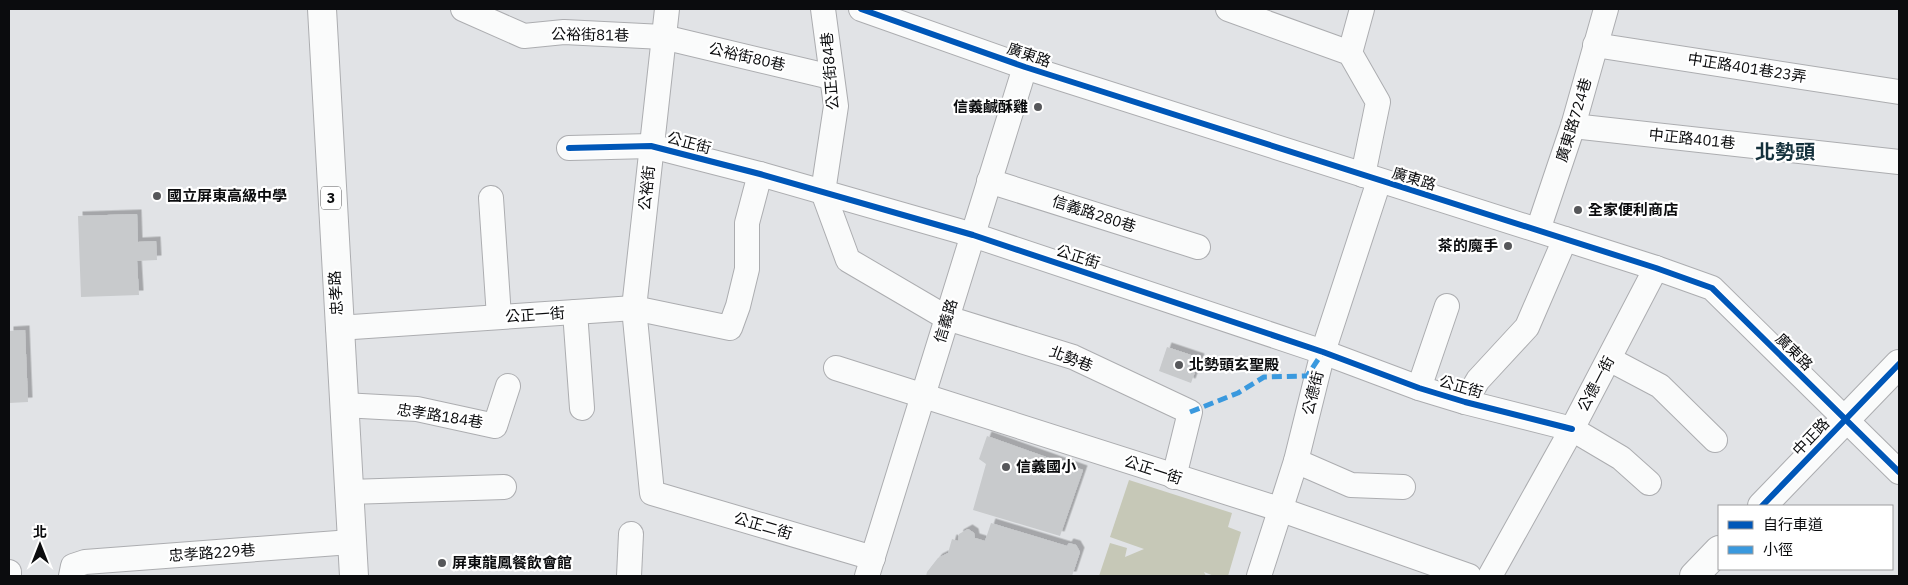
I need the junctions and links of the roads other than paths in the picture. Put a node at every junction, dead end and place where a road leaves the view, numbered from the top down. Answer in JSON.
{"nodes":[{"id":1,"x":322,"y":9,"type":"edge"},
{"id":2,"x":463,"y":9,"type":"edge"},
{"id":3,"x":667,"y":9,"type":"edge"},
{"id":4,"x":823,"y":9,"type":"edge"},
{"id":5,"x":862,"y":9,"type":"edge"},
{"id":6,"x":1228,"y":9,"type":"edge"},
{"id":7,"x":1362,"y":9,"type":"edge"},
{"id":8,"x":1606,"y":9,"type":"edge"},
{"id":9,"x":1261,"y":14,"type":"edge"},
{"id":10,"x":663,"y":38,"type":"junction"},
{"id":11,"x":1595,"y":45,"type":"junction"},
{"id":12,"x":1350,"y":52,"type":"junction"},
{"id":13,"x":1024,"y":66,"type":"junction"},
{"id":14,"x":831,"y":77,"type":"junction"},
{"id":15,"x":1899,"y":92,"type":"edge"},
{"id":16,"x":1573,"y":126,"type":"junction"},
{"id":17,"x":651,"y":146,"type":"junction"},
{"id":18,"x":569,"y":148,"type":"dead end"},
{"id":19,"x":1899,"y":162,"type":"edge"},
{"id":20,"x":760,"y":174,"type":"junction"},
{"id":21,"x":1371,"y":178,"type":"junction"},
{"id":22,"x":989,"y":180,"type":"junction"},
{"id":23,"x":823,"y":192,"type":"junction"},
{"id":24,"x":491,"y":198,"type":"dead end"},
{"id":25,"x":1538,"y":230,"type":"junction"},
{"id":26,"x":972,"y":235,"type":"junction"},
{"id":27,"x":1565,"y":239,"type":"junction"},
{"id":28,"x":1198,"y":248,"type":"dead end"},
{"id":29,"x":1656,"y":268,"type":"junction"},
{"id":30,"x":1447,"y":306,"type":"dead end"},
{"id":31,"x":634,"y":308,"type":"junction"},
{"id":32,"x":575,"y":312,"type":"junction"},
{"id":33,"x":498,"y":318,"type":"junction"},
{"id":34,"x":947,"y":318,"type":"junction"},
{"id":35,"x":338,"y":328,"type":"junction"},
{"id":36,"x":1323,"y":352,"type":"junction"},
{"id":37,"x":1609,"y":359,"type":"junction"},
{"id":38,"x":1899,"y":364,"type":"edge"},
{"id":39,"x":836,"y":368,"type":"dead end"},
{"id":40,"x":508,"y":386,"type":"dead end"},
{"id":41,"x":1419,"y":388,"type":"junction"},
{"id":42,"x":923,"y":397,"type":"junction"},
{"id":43,"x":1465,"y":402,"type":"junction"},
{"id":44,"x":343,"y":405,"type":"junction"},
{"id":45,"x":582,"y":408,"type":"dead end"},
{"id":46,"x":1845,"y":420,"type":"junction"},
{"id":47,"x":1572,"y":429,"type":"junction"},
{"id":48,"x":1715,"y":440,"type":"dead end"},
{"id":49,"x":1296,"y":461,"type":"junction"},
{"id":50,"x":1899,"y":472,"type":"edge"},
{"id":51,"x":1174,"y":477,"type":"junction"},
{"id":52,"x":1650,"y":483,"type":"dead end"},
{"id":53,"x":504,"y":487,"type":"dead end"},
{"id":54,"x":1403,"y":487,"type":"dead end"},
{"id":55,"x":348,"y":492,"type":"junction"},
{"id":56,"x":652,"y":493,"type":"joint"},
{"id":57,"x":1763,"y":505,"type":"edge"},
{"id":58,"x":1279,"y":509,"type":"junction"},
{"id":59,"x":631,"y":534,"type":"dead end"},
{"id":60,"x":351,"y":542,"type":"junction"},
{"id":61,"x":1718,"y":551,"type":"edge"},
{"id":62,"x":870,"y":567,"type":"edge"},
{"id":63,"x":72,"y":571,"type":"edge"},
{"id":64,"x":9,"y":572,"type":"edge"},
{"id":65,"x":9,"y":576,"type":"edge"},
{"id":66,"x":354,"y":576,"type":"edge"},
{"id":67,"x":629,"y":576,"type":"edge"},
{"id":68,"x":1259,"y":576,"type":"edge"},
{"id":69,"x":1469,"y":576,"type":"edge"},
{"id":70,"x":1490,"y":576,"type":"edge"},
{"id":71,"x":1694,"y":576,"type":"edge"}],
"edges":[{"from":1,"to":35,"type":"main road","name":"忠孝路","number":"3"},
{"from":2,"to":10,"type":"street","name":"公裕街81巷"},
{"from":3,"to":10,"type":"street","name":"公裕街"},
{"from":4,"to":14,"type":"street","name":"公正街84巷"},
{"from":5,"to":13,"type":"street","name":"廣東路"},
{"from":6,"to":9,"type":"street"},
{"from":7,"to":12,"type":"street"},
{"from":8,"to":11,"type":"street","name":"廣東路724巷"},
{"from":9,"to":12,"type":"street"},
{"from":10,"to":14,"type":"street","name":"公裕街80巷"},
{"from":10,"to":17,"type":"street","name":"公裕街"},
{"from":11,"to":15,"type":"street","name":"中正路401巷23弄"},
{"from":11,"to":16,"type":"street","name":"廣東路724巷"},
{"from":12,"to":21,"type":"street","name":"公德街"},
{"from":13,"to":21,"type":"street","name":"廣東路"},
{"from":13,"to":22,"type":"street","name":"信義路"},
{"from":14,"to":23,"type":"street","name":"公正街84巷"},
{"from":16,"to":19,"type":"street","name":"中正路401巷"},
{"from":16,"to":25,"type":"street","name":"廣東路724巷"},
{"from":17,"to":18,"type":"street","name":"公正街"},
{"from":17,"to":20,"type":"street","name":"公正街"},
{"from":17,"to":31,"type":"street","name":"公裕街"},
{"from":20,"to":23,"type":"street","name":"公正街"},
{"from":20,"to":31,"type":"street","name":"公正一街"},
{"from":21,"to":25,"type":"street","name":"廣東路"},
{"from":21,"to":36,"type":"street","name":"公德街"},
{"from":22,"to":26,"type":"street","name":"信義路"},
{"from":22,"to":28,"type":"street","name":"信義路280巷"},
{"from":23,"to":26,"type":"street","name":"公正街"},
{"from":23,"to":34,"type":"street","name":"北勢巷"},
{"from":24,"to":33,"type":"street"},
{"from":25,"to":27,"type":"street","name":"廣東路"},
{"from":26,"to":34,"type":"street","name":"信義路"},
{"from":26,"to":36,"type":"street","name":"公正街"},
{"from":27,"to":29,"type":"street","name":"廣東路"},
{"from":27,"to":43,"type":"street"},
{"from":29,"to":37,"type":"street","name":"公德一街"},
{"from":29,"to":46,"type":"street","name":"廣東路"},
{"from":30,"to":41,"type":"street"},
{"from":31,"to":32,"type":"street","name":"公正一街"},
{"from":31,"to":56,"type":"street","name":"公裕街"},
{"from":32,"to":33,"type":"street","name":"公正一街"},
{"from":32,"to":45,"type":"street"},
{"from":33,"to":35,"type":"street","name":"公正一街"},
{"from":34,"to":42,"type":"street","name":"信義路"},
{"from":34,"to":51,"type":"street","name":"北勢巷"},
{"from":35,"to":44,"type":"main road","name":"忠孝路","number":"3"},
{"from":36,"to":41,"type":"street","name":"公正街"},
{"from":36,"to":49,"type":"street","name":"公德街"},
{"from":37,"to":47,"type":"street","name":"公德一街"},
{"from":37,"to":48,"type":"street"},
{"from":38,"to":46,"type":"main road","name":"中正路"},
{"from":39,"to":42,"type":"street","name":"公正一街"},
{"from":40,"to":44,"type":"street","name":"忠孝路184巷"},
{"from":41,"to":43,"type":"street","name":"公正街"},
{"from":42,"to":51,"type":"street","name":"公正一街"},
{"from":42,"to":62,"type":"street","name":"信義路"},
{"from":43,"to":47,"type":"street","name":"公正街"},
{"from":44,"to":55,"type":"main road","name":"忠孝路","number":"3"},
{"from":46,"to":50,"type":"street","name":"廣東路"},
{"from":46,"to":57,"type":"main road","name":"中正路"},
{"from":47,"to":52,"type":"street","name":"公正街"},
{"from":47,"to":70,"type":"street","name":"公德一街"},
{"from":49,"to":54,"type":"street"},
{"from":49,"to":58,"type":"street","name":"公德街"},
{"from":51,"to":58,"type":"street","name":"公正一街"},
{"from":53,"to":55,"type":"street"},
{"from":55,"to":60,"type":"main road","name":"忠孝路","number":"3"},
{"from":56,"to":62,"type":"street","name":"公正二街"},
{"from":58,"to":68,"type":"street","name":"公德街"},
{"from":58,"to":69,"type":"street","name":"公正一街"},
{"from":59,"to":67,"type":"street"},
{"from":60,"to":63,"type":"street","name":"忠孝路229巷"},
{"from":60,"to":66,"type":"main road","name":"忠孝路","number":"3"},
{"from":61,"to":71,"type":"main road"},
{"from":64,"to":65,"type":"street"}]}
